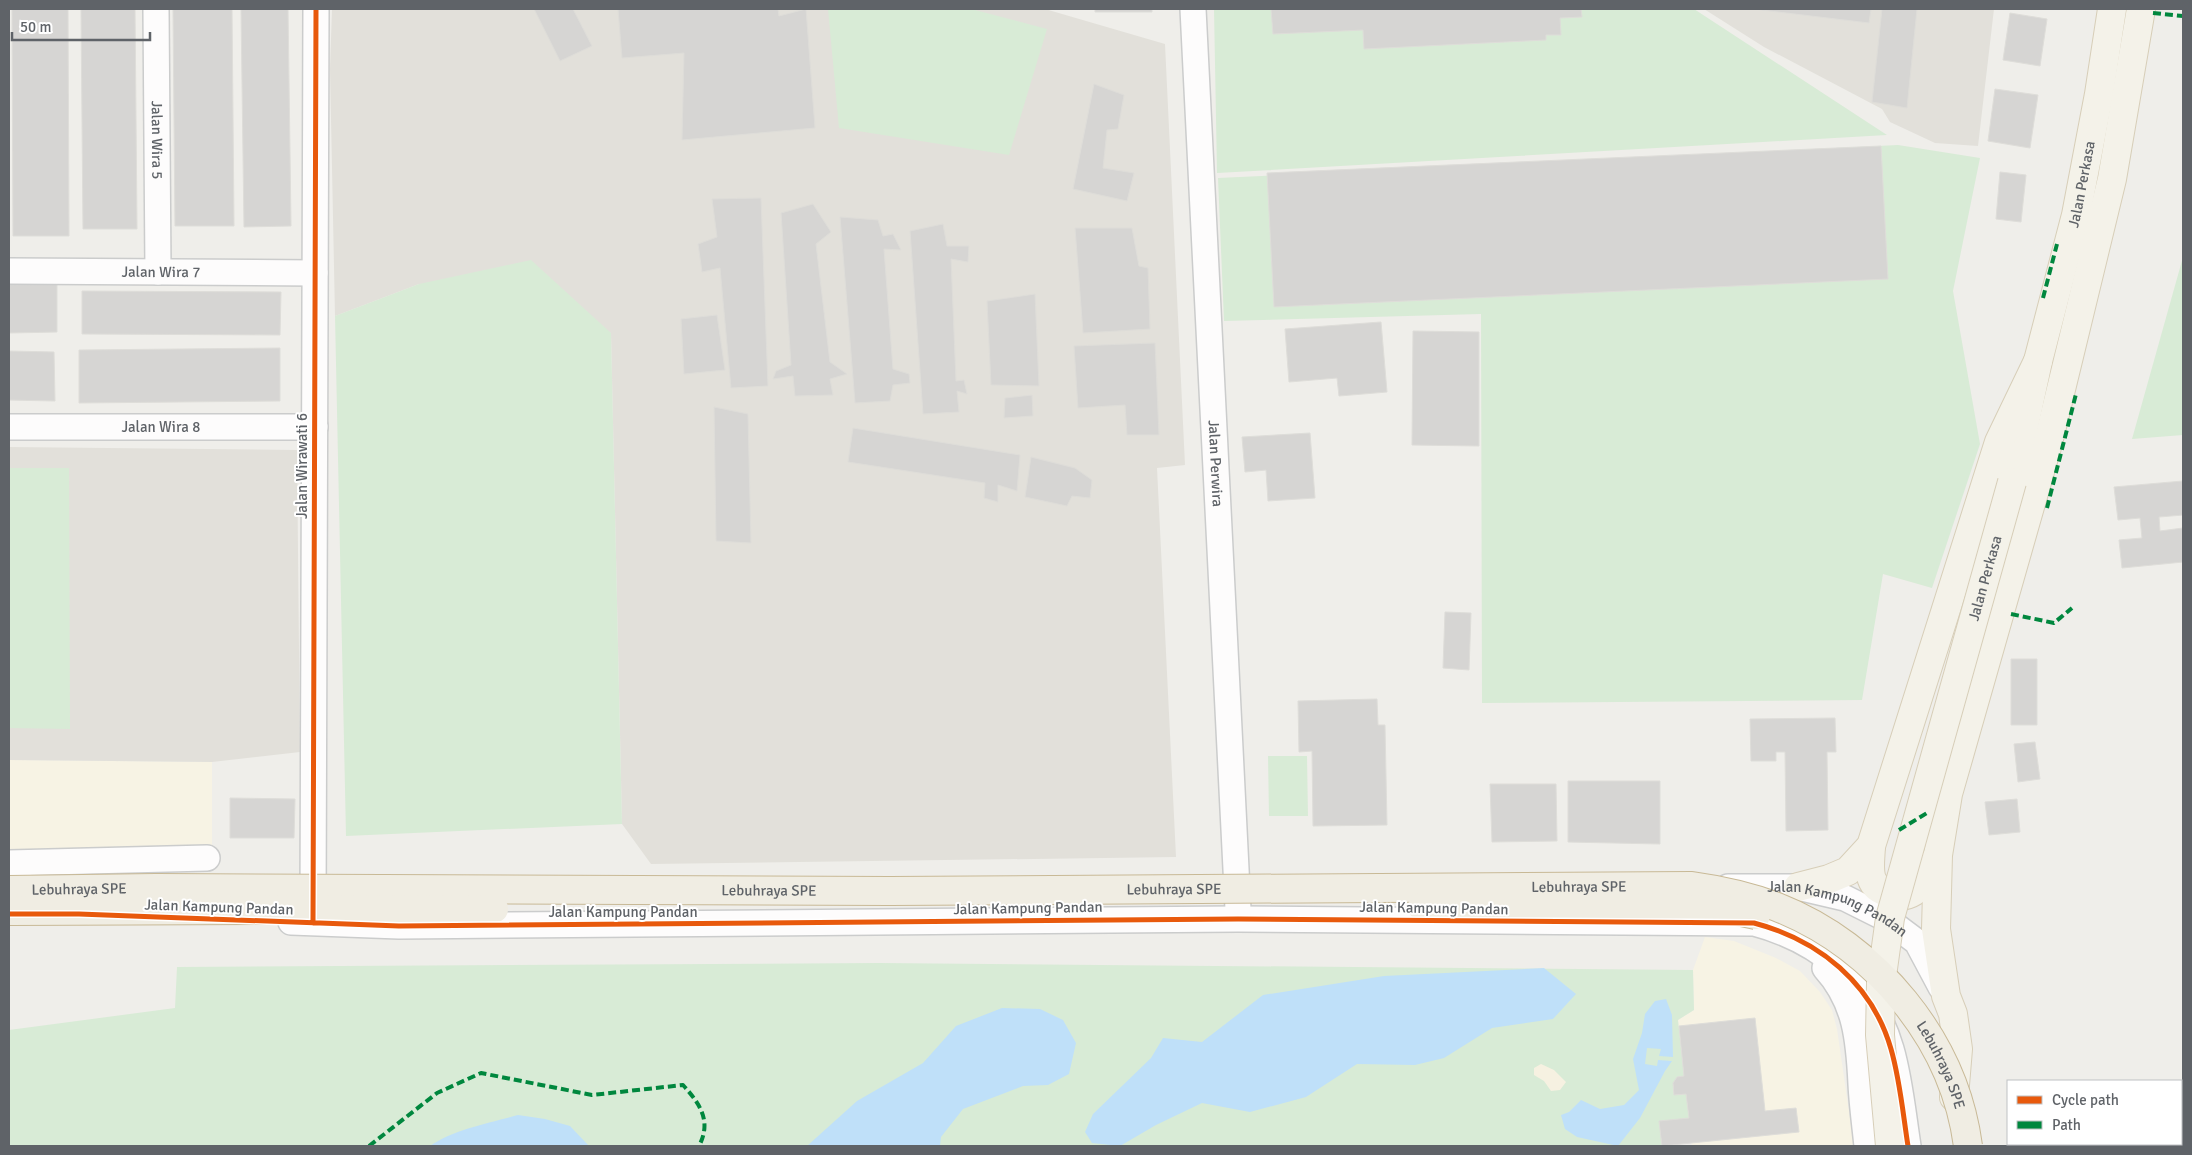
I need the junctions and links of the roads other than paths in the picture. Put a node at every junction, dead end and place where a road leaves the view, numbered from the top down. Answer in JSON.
{"nodes":[{"id":1,"x":156,"y":9,"type":"edge"},
{"id":2,"x":316,"y":9,"type":"edge"},
{"id":3,"x":1192,"y":9,"type":"edge"},
{"id":4,"x":2112,"y":9,"type":"edge"},
{"id":5,"x":2141,"y":9,"type":"edge"},
{"id":6,"x":9,"y":271,"type":"edge"},
{"id":7,"x":158,"y":272,"type":"junction"},
{"id":8,"x":315,"y":273,"type":"junction"},
{"id":9,"x":2038,"y":361,"type":"junction"},
{"id":10,"x":9,"y":427,"type":"edge"},
{"id":11,"x":315,"y":427,"type":"junction"},
{"id":12,"x":1871,"y":846,"type":"junction"},
{"id":13,"x":1938,"y":855,"type":"junction"},
{"id":14,"x":207,"y":858,"type":"dead end"},
{"id":15,"x":9,"y":863,"type":"edge"},
{"id":16,"x":1798,"y":887,"type":"junction"},
{"id":17,"x":9,"y":890,"type":"edge"},
{"id":18,"x":1237,"y":893,"type":"junction"},
{"id":19,"x":9,"y":897,"type":"edge"},
{"id":20,"x":313,"y":898,"type":"junction"},
{"id":21,"x":9,"y":912,"type":"edge"},
{"id":22,"x":1238,"y":919,"type":"junction"},
{"id":23,"x":313,"y":923,"type":"junction"},
{"id":24,"x":1754,"y":924,"type":"junction"},
{"id":25,"x":1946,"y":996,"type":"junction"},
{"id":26,"x":1867,"y":1146,"type":"edge"},
{"id":27,"x":1890,"y":1146,"type":"edge"},
{"id":28,"x":1908,"y":1146,"type":"edge"},
{"id":29,"x":1955,"y":1146,"type":"edge"},
{"id":30,"x":1968,"y":1146,"type":"edge"}],
"edges":[{"from":1,"to":7,"type":"street","name":"Jalan Wira 5"},
{"from":2,"to":8,"type":"street","name":"Jalan Wirawati 6"},
{"from":3,"to":18,"type":"street","name":"Jalan Perwira"},
{"from":4,"to":9,"type":"main road","name":"Jalan Perkasa"},
{"from":5,"to":13,"type":"main road","name":"Jalan Perkasa"},
{"from":6,"to":7,"type":"street","name":"Jalan Wira 7"},
{"from":7,"to":8,"type":"street","name":"Jalan Wira 7"},
{"from":8,"to":11,"type":"street","name":"Jalan Wirawati 6"},
{"from":9,"to":12,"type":"main road"},
{"from":9,"to":27,"type":"main road","name":"Jalan Perkasa","bridge":true},
{"from":10,"to":11,"type":"street","name":"Jalan Wira 8"},
{"from":11,"to":20,"type":"street","name":"Jalan Wirawati 6"},
{"from":12,"to":13,"type":"main road"},
{"from":12,"to":16,"type":"main road"},
{"from":13,"to":25,"type":"main road","name":"Jalan Perkasa"},
{"from":14,"to":15,"type":"street"},
{"from":16,"to":18,"type":"street","name":"Jalan Kampung Pandan"},
{"from":16,"to":25,"type":"street","name":"Jalan Kampung Pandan"},
{"from":17,"to":30,"type":"highway","name":"Lebuhraya SPE","bridge":true},
{"from":18,"to":20,"type":"street","name":"Jalan Kampung Pandan"},
{"from":18,"to":22,"type":"street","name":"Jalan Perwira"},
{"from":19,"to":20,"type":"street","name":"Jalan Kampung Pandan"},
{"from":20,"to":23,"type":"street","name":"Jalan Wirawati 6"},
{"from":21,"to":23,"type":"street","name":"Jalan Kampung Pandan"},
{"from":21,"to":29,"type":"highway","name":"Lebuhraya SPE","bridge":true},
{"from":22,"to":23,"type":"street","name":"Jalan Kampung Pandan"},
{"from":22,"to":24,"type":"street","name":"Jalan Kampung Pandan"},
{"from":24,"to":26,"type":"street","name":"Jalan Kampung Pandan"},
{"from":24,"to":28,"type":"street","name":"Jalan Kampung Pandan"},
{"from":25,"to":29,"type":"main road","name":"Jalan Kampung Pandan"}]}
